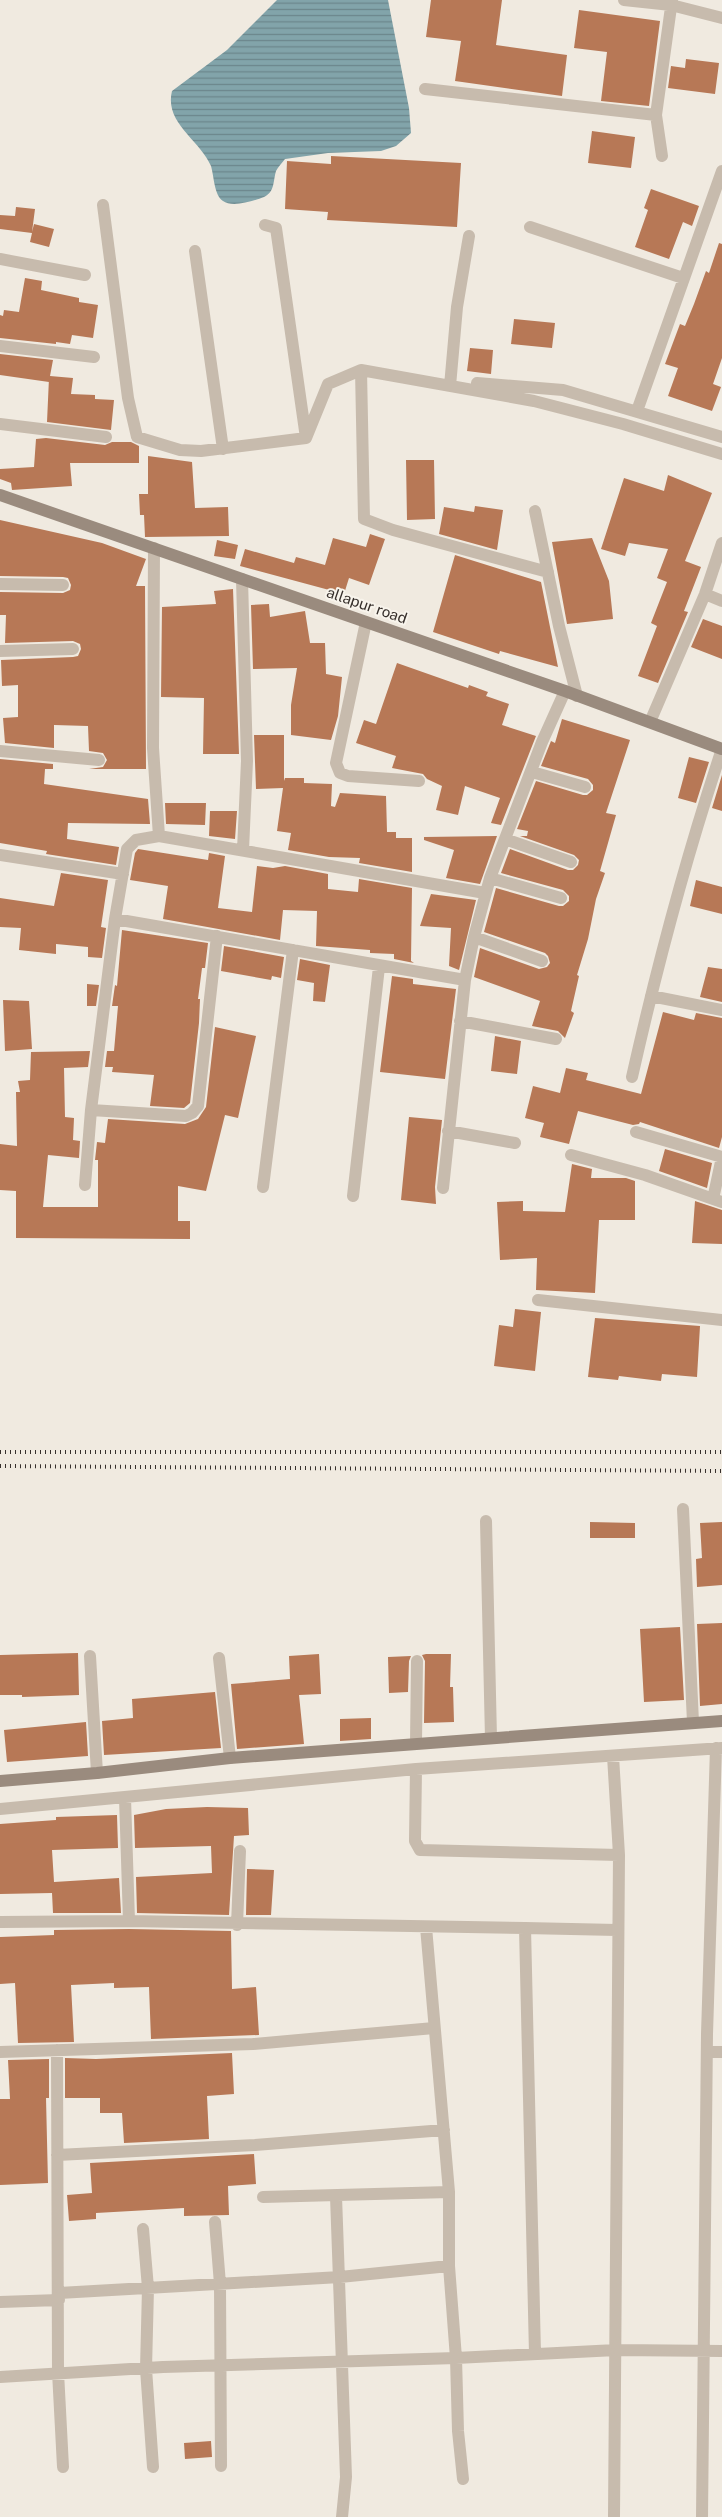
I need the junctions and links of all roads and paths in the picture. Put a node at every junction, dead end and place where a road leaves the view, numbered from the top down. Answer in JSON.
{"nodes":[{"id":1,"x":624,"y":0,"type":"edge"},
{"id":2,"x":672,"y":3,"type":"edge"},
{"id":3,"x":722,"y":18,"type":"edge"},
{"id":4,"x":425,"y":89,"type":"dead end"},
{"id":5,"x":656,"y":115,"type":"junction"},
{"id":6,"x":662,"y":156,"type":"dead end"},
{"id":7,"x":722,"y":170,"type":"edge"},
{"id":8,"x":103,"y":204,"type":"dead end"},
{"id":9,"x":265,"y":225,"type":"dead end"},
{"id":10,"x":530,"y":227,"type":"dead end"},
{"id":11,"x":469,"y":236,"type":"dead end"},
{"id":12,"x":195,"y":251,"type":"dead end"},
{"id":13,"x":0,"y":259,"type":"edge"},
{"id":14,"x":85,"y":275,"type":"dead end"},
{"id":15,"x":683,"y":278,"type":"junction"},
{"id":16,"x":0,"y":346,"type":"edge"},
{"id":17,"x":94,"y":357,"type":"dead end"},
{"id":18,"x":361,"y":370,"type":"junction"},
{"id":19,"x":450,"y":386,"type":"junction"},
{"id":20,"x":637,"y":412,"type":"junction"},
{"id":21,"x":0,"y":424,"type":"edge"},
{"id":22,"x":106,"y":437,"type":"dead end"},
{"id":23,"x":722,"y":437,"type":"edge"},
{"id":24,"x":306,"y":438,"type":"junction"},
{"id":25,"x":222,"y":449,"type":"junction"},
{"id":26,"x":722,"y":454,"type":"edge"},
{"id":27,"x":0,"y":495,"type":"edge"},
{"id":28,"x":535,"y":511,"type":"dead end"},
{"id":29,"x":722,"y":543,"type":"edge"},
{"id":30,"x":154,"y":548,"type":"junction"},
{"id":31,"x":548,"y":572,"type":"junction"},
{"id":32,"x":242,"y":578,"type":"junction"},
{"id":33,"x":0,"y":584,"type":"edge"},
{"id":34,"x":63,"y":585,"type":"dead end"},
{"id":35,"x":705,"y":594,"type":"junction"},
{"id":36,"x":722,"y":601,"type":"edge"},
{"id":37,"x":366,"y":622,"type":"junction"},
{"id":38,"x":72,"y":649,"type":"dead end"},
{"id":39,"x":0,"y":651,"type":"edge"},
{"id":40,"x":571,"y":694,"type":"junction"},
{"id":41,"x":650,"y":722,"type":"junction"},
{"id":42,"x":722,"y":749,"type":"edge"},
{"id":43,"x":0,"y":751,"type":"edge"},
{"id":44,"x":98,"y":760,"type":"dead end"},
{"id":45,"x":532,"y":772,"type":"junction"},
{"id":46,"x":419,"y":780,"type":"dead end"},
{"id":47,"x":585,"y":787,"type":"dead end"},
{"id":48,"x":159,"y":836,"type":"junction"},
{"id":49,"x":505,"y":839,"type":"junction"},
{"id":50,"x":243,"y":850,"type":"junction"},
{"id":51,"x":0,"y":855,"type":"edge"},
{"id":52,"x":571,"y":862,"type":"dead end"},
{"id":53,"x":123,"y":874,"type":"junction"},
{"id":54,"x":490,"y":878,"type":"junction"},
{"id":55,"x":485,"y":893,"type":"junction"},
{"id":56,"x":561,"y":898,"type":"dead end"},
{"id":57,"x":115,"y":919,"type":"junction"},
{"id":58,"x":217,"y":936,"type":"junction"},
{"id":59,"x":474,"y":936,"type":"junction"},
{"id":60,"x":293,"y":950,"type":"junction"},
{"id":61,"x":542,"y":961,"type":"dead end"},
{"id":62,"x":379,"y":967,"type":"junction"},
{"id":63,"x":465,"y":980,"type":"junction"},
{"id":64,"x":651,"y":996,"type":"junction"},
{"id":65,"x":722,"y":1010,"type":"edge"},
{"id":66,"x":460,"y":1022,"type":"junction"},
{"id":67,"x":556,"y":1039,"type":"dead end"},
{"id":68,"x":632,"y":1077,"type":"dead end"},
{"id":69,"x":91,"y":1110,"type":"junction"},
{"id":70,"x":448,"y":1131,"type":"junction"},
{"id":71,"x":636,"y":1132,"type":"dead end"},
{"id":72,"x":515,"y":1143,"type":"dead end"},
{"id":73,"x":571,"y":1155,"type":"dead end"},
{"id":74,"x":85,"y":1185,"type":"dead end"},
{"id":75,"x":263,"y":1187,"type":"dead end"},
{"id":76,"x":442,"y":1188,"type":"dead end"},
{"id":77,"x":353,"y":1196,"type":"dead end"},
{"id":78,"x":717,"y":1200,"type":"edge"},
{"id":79,"x":538,"y":1300,"type":"dead end"},
{"id":80,"x":722,"y":1320,"type":"edge"},
{"id":81,"x":683,"y":1509,"type":"dead end"},
{"id":82,"x":486,"y":1521,"type":"dead end"},
{"id":83,"x":90,"y":1656,"type":"dead end"},
{"id":84,"x":219,"y":1658,"type":"dead end"},
{"id":85,"x":417,"y":1661,"type":"dead end"},
{"id":86,"x":722,"y":1721,"type":"edge"},
{"id":87,"x":693,"y":1722,"type":"junction"},
{"id":88,"x":491,"y":1738,"type":"junction"},
{"id":89,"x":416,"y":1742,"type":"junction"},
{"id":90,"x":719,"y":1748,"type":"edge"},
{"id":91,"x":613,"y":1756,"type":"junction"},
{"id":92,"x":230,"y":1758,"type":"junction"},
{"id":93,"x":416,"y":1769,"type":"junction"},
{"id":94,"x":97,"y":1773,"type":"junction"},
{"id":95,"x":0,"y":1781,"type":"edge"},
{"id":96,"x":125,"y":1798,"type":"junction"},
{"id":97,"x":0,"y":1810,"type":"edge"},
{"id":98,"x":240,"y":1851,"type":"dead end"},
{"id":99,"x":718,"y":1853,"type":"edge"},
{"id":100,"x":619,"y":1854,"type":"junction"},
{"id":101,"x":130,"y":1921,"type":"junction"},
{"id":102,"x":0,"y":1922,"type":"edge"},
{"id":103,"x":237,"y":1925,"type":"junction"},
{"id":104,"x":426,"y":1927,"type":"junction"},
{"id":105,"x":525,"y":1928,"type":"junction"},
{"id":106,"x":618,"y":1930,"type":"junction"},
{"id":107,"x":716,"y":1958,"type":"edge"},
{"id":108,"x":434,"y":2028,"type":"junction"},
{"id":109,"x":57,"y":2050,"type":"junction"},
{"id":110,"x":0,"y":2052,"type":"edge"},
{"id":111,"x":707,"y":2052,"type":"junction"},
{"id":112,"x":722,"y":2052,"type":"edge"},
{"id":113,"x":444,"y":2130,"type":"junction"},
{"id":114,"x":58,"y":2155,"type":"junction"},
{"id":115,"x":449,"y":2192,"type":"junction"},
{"id":116,"x":336,"y":2196,"type":"junction"},
{"id":117,"x":263,"y":2197,"type":"dead end"},
{"id":118,"x":214,"y":2222,"type":"dead end"},
{"id":119,"x":143,"y":2228,"type":"dead end"},
{"id":120,"x":449,"y":2266,"type":"junction"},
{"id":121,"x":340,"y":2278,"type":"junction"},
{"id":122,"x":220,"y":2284,"type":"junction"},
{"id":123,"x":148,"y":2288,"type":"junction"},
{"id":124,"x":60,"y":2297,"type":"junction"},
{"id":125,"x":0,"y":2302,"type":"edge"},
{"id":126,"x":616,"y":2350,"type":"junction"},
{"id":127,"x":704,"y":2351,"type":"junction"},
{"id":128,"x":722,"y":2351,"type":"edge"},
{"id":129,"x":535,"y":2354,"type":"junction"},
{"id":130,"x":456,"y":2358,"type":"junction"},
{"id":131,"x":341,"y":2361,"type":"junction"},
{"id":132,"x":221,"y":2366,"type":"junction"},
{"id":133,"x":146,"y":2369,"type":"junction"},
{"id":134,"x":58,"y":2372,"type":"junction"},
{"id":135,"x":0,"y":2377,"type":"edge"},
{"id":136,"x":221,"y":2466,"type":"dead end"},
{"id":137,"x":63,"y":2467,"type":"dead end"},
{"id":138,"x":153,"y":2467,"type":"dead end"},
{"id":139,"x":463,"y":2479,"type":"dead end"},
{"id":140,"x":342,"y":2517,"type":"edge"},
{"id":141,"x":614,"y":2517,"type":"edge"},
{"id":142,"x":702,"y":2517,"type":"edge"}],
"edges":[{"from":1,"to":2,"type":"street"},
{"from":2,"to":3,"type":"street"},
{"from":2,"to":5,"type":"street"},
{"from":4,"to":5,"type":"street"},
{"from":5,"to":6,"type":"street"},
{"from":7,"to":15,"type":"street"},
{"from":8,"to":25,"type":"street"},
{"from":9,"to":24,"type":"street"},
{"from":10,"to":15,"type":"street"},
{"from":11,"to":19,"type":"street"},
{"from":12,"to":25,"type":"street"},
{"from":13,"to":14,"type":"street"},
{"from":15,"to":20,"type":"street"},
{"from":16,"to":17,"type":"street"},
{"from":18,"to":19,"type":"street"},
{"from":18,"to":24,"type":"street"},
{"from":18,"to":31,"type":"street"},
{"from":19,"to":20,"type":"street"},
{"from":19,"to":26,"type":"street"},
{"from":20,"to":23,"type":"street"},
{"from":21,"to":22,"type":"street"},
{"from":24,"to":25,"type":"street"},
{"from":27,"to":30,"type":"main road","name":"allapur road"},
{"from":28,"to":31,"type":"street"},
{"from":29,"to":35,"type":"street"},
{"from":30,"to":32,"type":"main road","name":"allapur road"},
{"from":30,"to":48,"type":"street"},
{"from":31,"to":40,"type":"street"},
{"from":32,"to":37,"type":"main road","name":"allapur road"},
{"from":32,"to":50,"type":"street"},
{"from":33,"to":34,"type":"street"},
{"from":35,"to":36,"type":"street"},
{"from":35,"to":41,"type":"street"},
{"from":37,"to":40,"type":"main road","name":"allapur road"},
{"from":37,"to":46,"type":"street"},
{"from":38,"to":39,"type":"street"},
{"from":40,"to":41,"type":"main road","name":"allapur road"},
{"from":40,"to":45,"type":"street"},
{"from":41,"to":42,"type":"main road","name":"allapur road"},
{"from":42,"to":64,"type":"street"},
{"from":43,"to":44,"type":"street"},
{"from":45,"to":47,"type":"street"},
{"from":45,"to":49,"type":"street"},
{"from":48,"to":50,"type":"street"},
{"from":48,"to":53,"type":"street"},
{"from":49,"to":52,"type":"street"},
{"from":49,"to":54,"type":"street"},
{"from":50,"to":55,"type":"street"},
{"from":51,"to":53,"type":"street"},
{"from":53,"to":57,"type":"street"},
{"from":54,"to":55,"type":"street"},
{"from":54,"to":56,"type":"street"},
{"from":55,"to":59,"type":"street"},
{"from":57,"to":58,"type":"street"},
{"from":57,"to":69,"type":"street"},
{"from":58,"to":60,"type":"street"},
{"from":58,"to":69,"type":"street"},
{"from":59,"to":61,"type":"street"},
{"from":59,"to":63,"type":"street"},
{"from":60,"to":62,"type":"street"},
{"from":60,"to":75,"type":"street"},
{"from":62,"to":63,"type":"street"},
{"from":62,"to":77,"type":"street"},
{"from":63,"to":66,"type":"street"},
{"from":64,"to":65,"type":"street"},
{"from":64,"to":68,"type":"street"},
{"from":66,"to":67,"type":"street"},
{"from":66,"to":70,"type":"street"},
{"from":69,"to":74,"type":"street"},
{"from":70,"to":72,"type":"street"},
{"from":70,"to":76,"type":"street"},
{"from":71,"to":78,"type":"street"},
{"from":73,"to":78,"type":"street"},
{"from":79,"to":80,"type":"street"},
{"from":81,"to":87,"type":"street"},
{"from":82,"to":88,"type":"street"},
{"from":83,"to":94,"type":"street"},
{"from":84,"to":92,"type":"street"},
{"from":85,"to":89,"type":"street"},
{"from":86,"to":87,"type":"main road"},
{"from":87,"to":88,"type":"main road"},
{"from":88,"to":89,"type":"main road"},
{"from":89,"to":92,"type":"main road"},
{"from":90,"to":91,"type":"street"},
{"from":90,"to":99,"type":"street"},
{"from":91,"to":93,"type":"street"},
{"from":91,"to":100,"type":"street"},
{"from":92,"to":94,"type":"main road"},
{"from":93,"to":96,"type":"street"},
{"from":93,"to":100,"type":"street"},
{"from":94,"to":95,"type":"main road"},
{"from":96,"to":97,"type":"street"},
{"from":96,"to":101,"type":"street"},
{"from":98,"to":103,"type":"street"},
{"from":99,"to":107,"type":"street"},
{"from":100,"to":106,"type":"street"},
{"from":101,"to":102,"type":"street"},
{"from":101,"to":103,"type":"street"},
{"from":103,"to":104,"type":"street"},
{"from":104,"to":105,"type":"street"},
{"from":104,"to":108,"type":"street"},
{"from":105,"to":106,"type":"street"},
{"from":105,"to":129,"type":"street"},
{"from":106,"to":126,"type":"street"},
{"from":107,"to":111,"type":"street"},
{"from":108,"to":109,"type":"street"},
{"from":108,"to":113,"type":"street"},
{"from":109,"to":110,"type":"street"},
{"from":109,"to":114,"type":"street"},
{"from":111,"to":112,"type":"street"},
{"from":111,"to":127,"type":"street"},
{"from":113,"to":114,"type":"street"},
{"from":113,"to":115,"type":"street"},
{"from":114,"to":124,"type":"street"},
{"from":115,"to":116,"type":"street"},
{"from":115,"to":120,"type":"street"},
{"from":116,"to":117,"type":"street"},
{"from":116,"to":121,"type":"street"},
{"from":118,"to":122,"type":"street"},
{"from":119,"to":123,"type":"street"},
{"from":120,"to":121,"type":"street"},
{"from":120,"to":130,"type":"street"},
{"from":121,"to":122,"type":"street"},
{"from":121,"to":131,"type":"street"},
{"from":122,"to":123,"type":"street"},
{"from":122,"to":132,"type":"street"},
{"from":123,"to":124,"type":"street"},
{"from":123,"to":133,"type":"street"},
{"from":124,"to":125,"type":"street"},
{"from":124,"to":134,"type":"street"},
{"from":126,"to":127,"type":"street"},
{"from":126,"to":129,"type":"street"},
{"from":126,"to":141,"type":"street"},
{"from":127,"to":128,"type":"street"},
{"from":127,"to":142,"type":"street"},
{"from":129,"to":130,"type":"street"},
{"from":130,"to":131,"type":"street"},
{"from":130,"to":139,"type":"street"},
{"from":131,"to":132,"type":"street"},
{"from":131,"to":140,"type":"street"},
{"from":132,"to":133,"type":"street"},
{"from":132,"to":136,"type":"street"},
{"from":133,"to":134,"type":"street"},
{"from":133,"to":138,"type":"street"},
{"from":134,"to":135,"type":"street"},
{"from":134,"to":137,"type":"street"}]}
